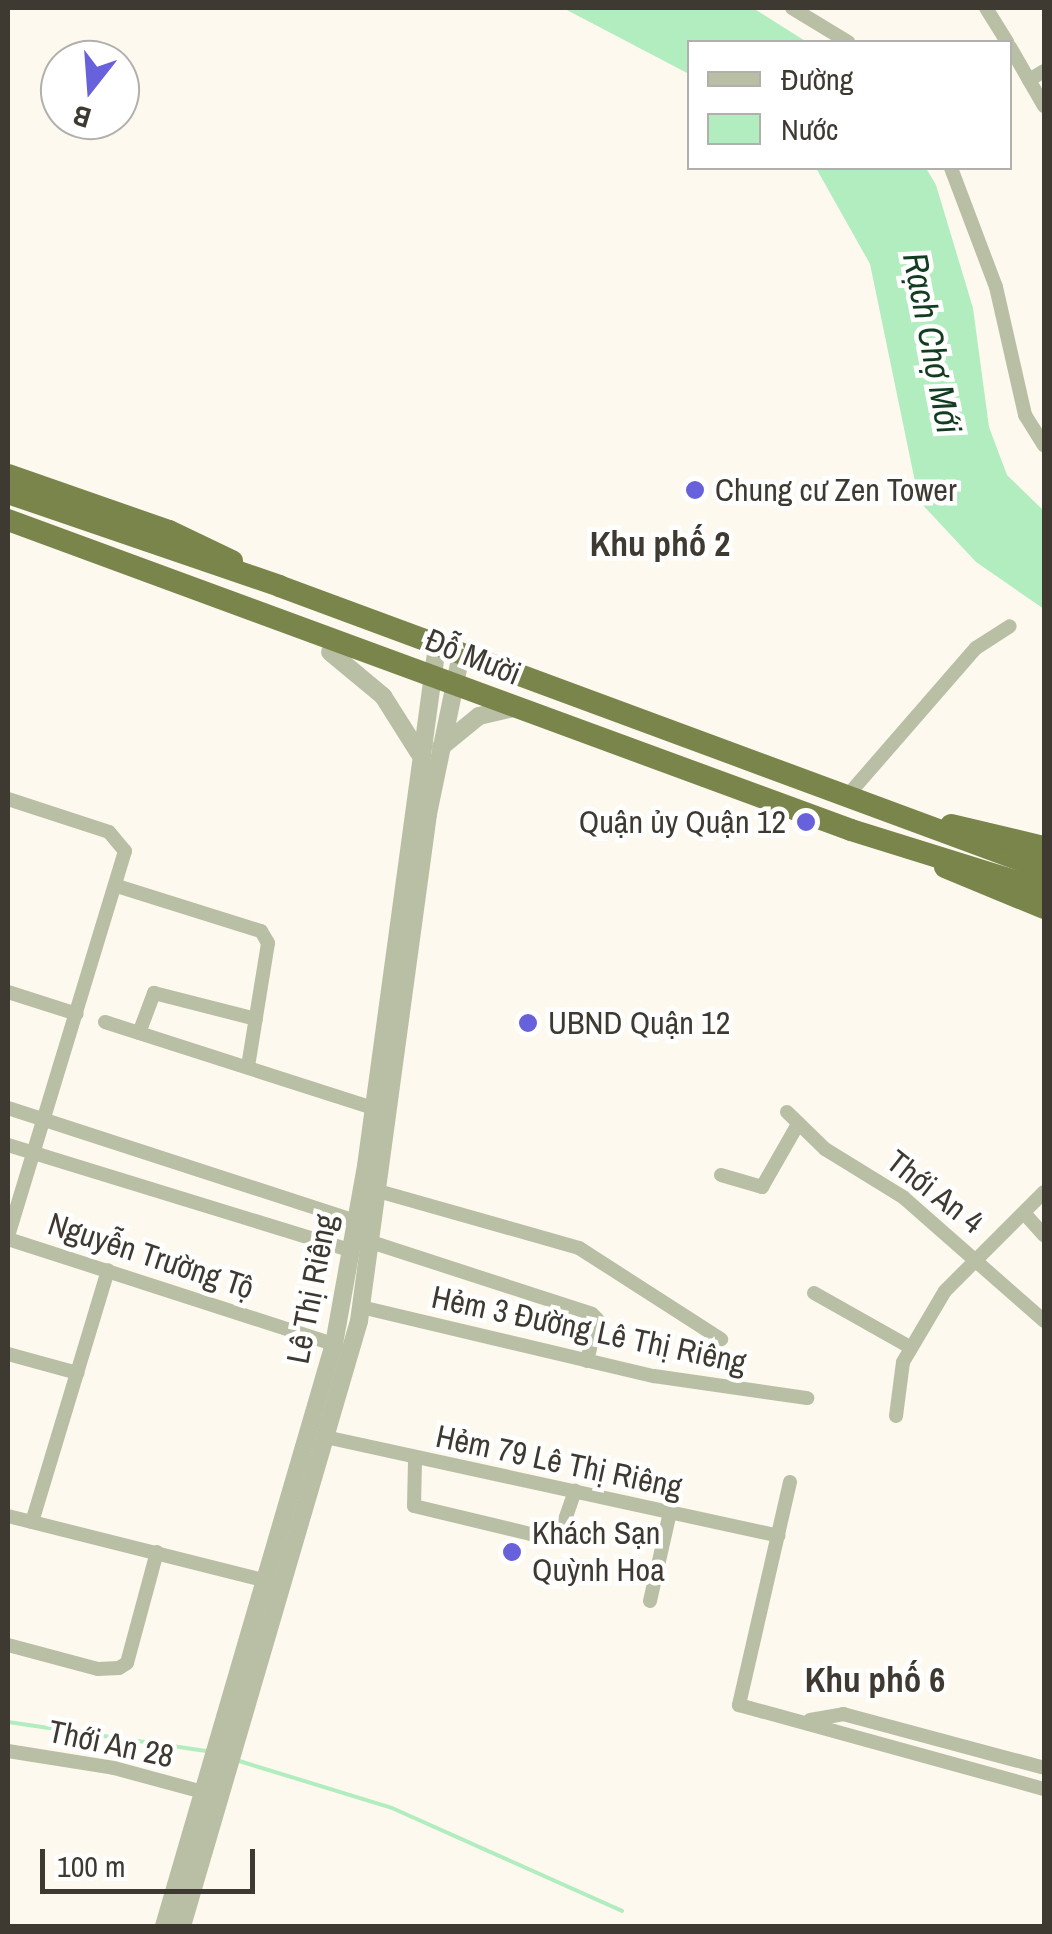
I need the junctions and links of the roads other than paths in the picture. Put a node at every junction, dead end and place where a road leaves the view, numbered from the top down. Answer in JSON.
{"nodes":[{"id":1,"x":792,"y":8,"type":"edge"},
{"id":2,"x":986,"y":8,"type":"edge"},
{"id":3,"x":845,"y":40,"type":"edge"},
{"id":4,"x":1005,"y":40,"type":"edge"},
{"id":5,"x":1012,"y":52,"type":"edge"},
{"id":6,"x":1044,"y":71,"type":"edge"},
{"id":7,"x":1029,"y":80,"type":"junction"},
{"id":8,"x":1044,"y":106,"type":"edge"},
{"id":9,"x":952,"y":170,"type":"edge"},
{"id":10,"x":1044,"y":446,"type":"edge"},
{"id":11,"x":8,"y":475,"type":"edge"},
{"id":12,"x":8,"y":493,"type":"edge"},
{"id":13,"x":8,"y":520,"type":"edge"},
{"id":14,"x":8,"y":536,"type":"edge"},
{"id":15,"x":280,"y":586,"type":"junction"},
{"id":16,"x":1010,"y":626,"type":"dead end"},
{"id":17,"x":437,"y":646,"type":"junction"},
{"id":18,"x":367,"y":649,"type":"junction"},
{"id":19,"x":330,"y":652,"type":"junction"},
{"id":20,"x":468,"y":658,"type":"junction"},
{"id":21,"x":429,"y":676,"type":"junction"},
{"id":22,"x":454,"y":686,"type":"junction"},
{"id":23,"x":513,"y":708,"type":"junction"},
{"id":24,"x":441,"y":747,"type":"junction"},
{"id":25,"x":419,"y":754,"type":"junction"},
{"id":26,"x":848,"y":795,"type":"junction"},
{"id":27,"x":8,"y":799,"type":"edge"},
{"id":28,"x":924,"y":822,"type":"junction"},
{"id":29,"x":1044,"y":846,"type":"edge"},
{"id":30,"x":916,"y":851,"type":"junction"},
{"id":31,"x":982,"y":857,"type":"junction"},
{"id":32,"x":1044,"y":869,"type":"edge"},
{"id":33,"x":117,"y":886,"type":"junction"},
{"id":34,"x":1044,"y":890,"type":"edge"},
{"id":35,"x":1044,"y":908,"type":"edge"},
{"id":36,"x":8,"y":992,"type":"edge"},
{"id":37,"x":77,"y":1014,"type":"junction"},
{"id":38,"x":256,"y":1019,"type":"junction"},
{"id":39,"x":105,"y":1022,"type":"dead end"},
{"id":40,"x":139,"y":1033,"type":"junction"},
{"id":41,"x":248,"y":1066,"type":"junction"},
{"id":42,"x":8,"y":1108,"type":"edge"},
{"id":43,"x":373,"y":1108,"type":"junction"},
{"id":44,"x":787,"y":1112,"type":"dead end"},
{"id":45,"x":43,"y":1119,"type":"junction"},
{"id":46,"x":797,"y":1126,"type":"junction"},
{"id":47,"x":8,"y":1146,"type":"edge"},
{"id":48,"x":33,"y":1153,"type":"junction"},
{"id":49,"x":721,"y":1175,"type":"dead end"},
{"id":50,"x":378,"y":1192,"type":"junction"},
{"id":51,"x":1044,"y":1192,"type":"edge"},
{"id":52,"x":1024,"y":1212,"type":"junction"},
{"id":53,"x":356,"y":1221,"type":"junction"},
{"id":54,"x":1044,"y":1235,"type":"edge"},
{"id":55,"x":8,"y":1238,"type":"edge"},
{"id":56,"x":371,"y":1242,"type":"junction"},
{"id":57,"x":350,"y":1250,"type":"junction"},
{"id":58,"x":978,"y":1260,"type":"junction"},
{"id":59,"x":108,"y":1270,"type":"junction"},
{"id":60,"x":814,"y":1294,"type":"dead end"},
{"id":61,"x":361,"y":1306,"type":"junction"},
{"id":62,"x":1044,"y":1321,"type":"edge"},
{"id":63,"x":721,"y":1339,"type":"dead end"},
{"id":64,"x":334,"y":1344,"type":"junction"},
{"id":65,"x":910,"y":1347,"type":"junction"},
{"id":66,"x":8,"y":1354,"type":"edge"},
{"id":67,"x":587,"y":1361,"type":"junction"},
{"id":68,"x":77,"y":1373,"type":"junction"},
{"id":69,"x":807,"y":1398,"type":"dead end"},
{"id":70,"x":896,"y":1416,"type":"dead end"},
{"id":71,"x":330,"y":1438,"type":"junction"},
{"id":72,"x":415,"y":1460,"type":"junction"},
{"id":73,"x":790,"y":1482,"type":"dead end"},
{"id":74,"x":574,"y":1491,"type":"junction"},
{"id":75,"x":670,"y":1512,"type":"junction"},
{"id":76,"x":8,"y":1516,"type":"edge"},
{"id":77,"x":32,"y":1522,"type":"junction"},
{"id":78,"x":778,"y":1536,"type":"junction"},
{"id":79,"x":157,"y":1552,"type":"junction"},
{"id":80,"x":273,"y":1582,"type":"junction"},
{"id":81,"x":650,"y":1601,"type":"dead end"},
{"id":82,"x":8,"y":1645,"type":"edge"},
{"id":83,"x":809,"y":1720,"type":"junction"},
{"id":84,"x":8,"y":1751,"type":"edge"},
{"id":85,"x":1026,"y":1763,"type":"junction"},
{"id":86,"x":1044,"y":1768,"type":"edge"},
{"id":87,"x":212,"y":1783,"type":"junction"},
{"id":88,"x":1026,"y":1785,"type":"junction"},
{"id":89,"x":1044,"y":1790,"type":"edge"},
{"id":90,"x":164,"y":1926,"type":"edge"},
{"id":91,"x":182,"y":1926,"type":"edge"}],
"edges":[{"from":1,"to":3,"type":"street"},
{"from":2,"to":4,"type":"street"},
{"from":5,"to":7,"type":"street"},
{"from":6,"to":7,"type":"street"},
{"from":7,"to":8,"type":"street"},
{"from":9,"to":10,"type":"street"},
{"from":11,"to":15,"type":"highway","name":"Đỗ Mười"},
{"from":12,"to":15,"type":"highway","name":"Đỗ Mười"},
{"from":13,"to":18,"type":"highway","name":"Đỗ Mười"},
{"from":14,"to":19,"type":"highway"},
{"from":15,"to":17,"type":"highway","name":"Đỗ Mười"},
{"from":16,"to":26,"type":"street"},
{"from":17,"to":20,"type":"highway","name":"Đỗ Mười"},
{"from":17,"to":21,"type":"street","name":"Lê Thị Riêng"},
{"from":18,"to":19,"type":"highway"},
{"from":18,"to":21,"type":"highway","name":"Đỗ Mười"},
{"from":19,"to":25,"type":"street"},
{"from":20,"to":22,"type":"street","name":"Lê Thị Riêng"},
{"from":20,"to":26,"type":"highway","name":"Đỗ Mười"},
{"from":21,"to":22,"type":"highway","name":"Đỗ Mười"},
{"from":21,"to":25,"type":"street","name":"Lê Thị Riêng"},
{"from":22,"to":23,"type":"highway","name":"Đỗ Mười"},
{"from":22,"to":24,"type":"street","name":"Lê Thị Riêng"},
{"from":23,"to":24,"type":"street"},
{"from":23,"to":30,"type":"highway","name":"Đỗ Mười"},
{"from":24,"to":50,"type":"street","name":"Lê Thị Riêng"},
{"from":25,"to":43,"type":"street","name":"Lê Thị Riêng"},
{"from":26,"to":28,"type":"highway","name":"Đỗ Mười"},
{"from":27,"to":33,"type":"street"},
{"from":28,"to":29,"type":"highway","name":"Đỗ Mười"},
{"from":28,"to":31,"type":"highway","name":"Đỗ Mười"},
{"from":30,"to":31,"type":"highway","name":"Đỗ Mười"},
{"from":30,"to":35,"type":"highway","name":"Đỗ Mười"},
{"from":31,"to":32,"type":"highway"},
{"from":31,"to":34,"type":"highway"},
{"from":33,"to":37,"type":"street"},
{"from":33,"to":38,"type":"street"},
{"from":36,"to":37,"type":"street"},
{"from":37,"to":45,"type":"street"},
{"from":38,"to":40,"type":"street"},
{"from":38,"to":41,"type":"street"},
{"from":39,"to":40,"type":"street"},
{"from":40,"to":41,"type":"street"},
{"from":41,"to":43,"type":"street"},
{"from":42,"to":45,"type":"street"},
{"from":43,"to":53,"type":"street","name":"Lê Thị Riêng"},
{"from":44,"to":46,"type":"street","name":"Thới An 4"},
{"from":45,"to":48,"type":"street"},
{"from":45,"to":53,"type":"street"},
{"from":46,"to":49,"type":"street"},
{"from":46,"to":58,"type":"street","name":"Thới An 4"},
{"from":47,"to":48,"type":"street"},
{"from":48,"to":55,"type":"street"},
{"from":48,"to":57,"type":"street"},
{"from":50,"to":56,"type":"street","name":"Lê Thị Riêng"},
{"from":50,"to":63,"type":"street"},
{"from":51,"to":52,"type":"street"},
{"from":52,"to":54,"type":"street"},
{"from":52,"to":58,"type":"street"},
{"from":53,"to":57,"type":"street","name":"Lê Thị Riêng"},
{"from":55,"to":59,"type":"street","name":"Nguyễn Trường Tộ"},
{"from":56,"to":61,"type":"street","name":"Lê Thị Riêng"},
{"from":56,"to":67,"type":"street"},
{"from":57,"to":64,"type":"street","name":"Lê Thị Riêng"},
{"from":58,"to":62,"type":"street","name":"Thới An 4"},
{"from":58,"to":65,"type":"street"},
{"from":59,"to":64,"type":"street","name":"Nguyễn Trường Tộ"},
{"from":59,"to":68,"type":"street"},
{"from":60,"to":65,"type":"street"},
{"from":61,"to":67,"type":"street","name":"Hẻm 3 Đường Lê Thị Riêng"},
{"from":61,"to":71,"type":"street","name":"Lê Thị Riêng"},
{"from":64,"to":80,"type":"street","name":"Lê Thị Riêng"},
{"from":65,"to":70,"type":"street"},
{"from":66,"to":68,"type":"street"},
{"from":67,"to":69,"type":"street","name":"Hẻm 3 Đường Lê Thị Riêng"},
{"from":68,"to":77,"type":"street"},
{"from":71,"to":72,"type":"street","name":"Hẻm 79 Lê Thị Riêng"},
{"from":71,"to":80,"type":"street","name":"Lê Thị Riêng"},
{"from":72,"to":74,"type":"street","name":"Hẻm 79 Lê Thị Riêng"},
{"from":72,"to":74,"type":"street"},
{"from":73,"to":78,"type":"street"},
{"from":74,"to":75,"type":"street","name":"Hẻm 79 Lê Thị Riêng"},
{"from":75,"to":78,"type":"street","name":"Hẻm 79 Lê Thị Riêng"},
{"from":75,"to":81,"type":"street"},
{"from":76,"to":77,"type":"street"},
{"from":77,"to":79,"type":"street"},
{"from":78,"to":83,"type":"street"},
{"from":79,"to":80,"type":"street"},
{"from":79,"to":82,"type":"street"},
{"from":80,"to":87,"type":"street","name":"Lê Thị Riêng"},
{"from":83,"to":85,"type":"street"},
{"from":83,"to":88,"type":"street"},
{"from":84,"to":87,"type":"street","name":"Thới An 28"},
{"from":85,"to":86,"type":"street"},
{"from":85,"to":88,"type":"street"},
{"from":87,"to":90,"type":"street","name":"Lê Thị Riêng"},
{"from":87,"to":91,"type":"street","name":"Lê Thị Riêng"},
{"from":88,"to":89,"type":"street"}]}
